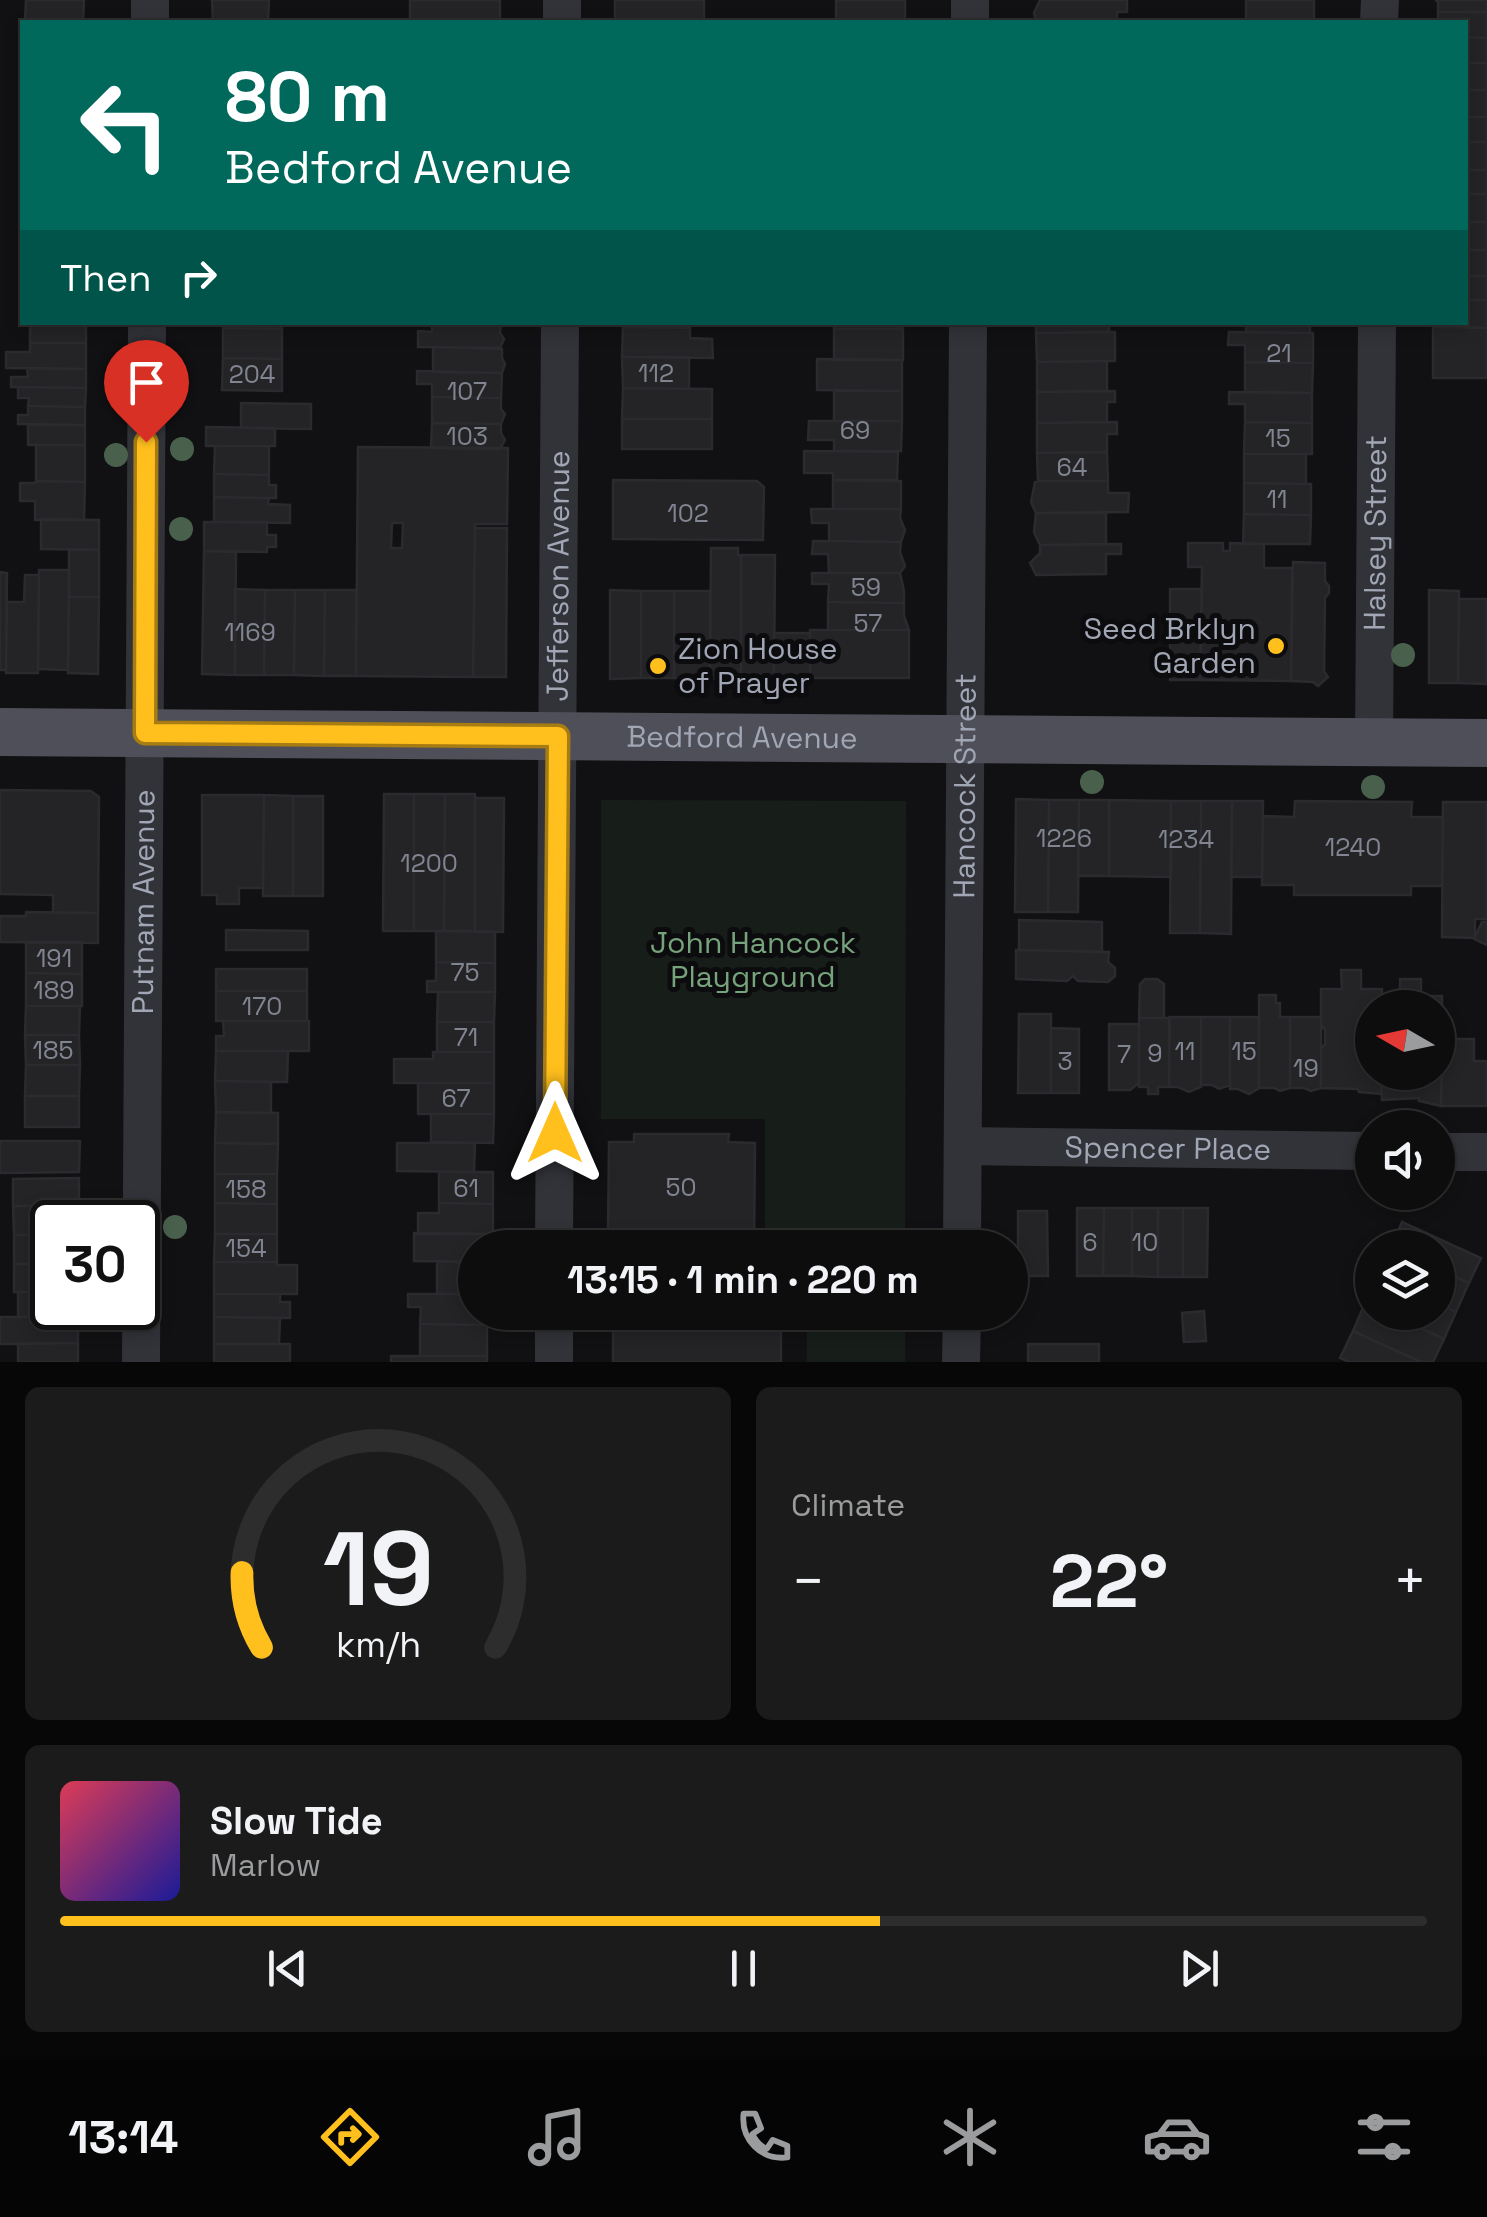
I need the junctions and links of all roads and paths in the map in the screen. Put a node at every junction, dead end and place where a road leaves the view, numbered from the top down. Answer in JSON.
{"nodes":[{"id":1,"x":148,"y":325,"type":"edge"},
{"id":2,"x":560,"y":325,"type":"edge"},
{"id":3,"x":968,"y":325,"type":"edge"},
{"id":4,"x":1377,"y":325,"type":"edge"},
{"id":5,"x":0,"y":732,"type":"edge"},
{"id":6,"x":145,"y":733,"type":"junction"},
{"id":7,"x":558,"y":736,"type":"junction"},
{"id":8,"x":965,"y":738,"type":"junction"},
{"id":9,"x":1374,"y":743,"type":"junction"},
{"id":10,"x":1487,"y":743,"type":"edge"},
{"id":11,"x":963,"y":1146,"type":"junction"},
{"id":12,"x":1355,"y":1151,"type":"edge"},
{"id":13,"x":1455,"y":1152,"type":"edge"},
{"id":14,"x":1487,"y":1152,"type":"edge"},
{"id":15,"x":554,"y":1230,"type":"edge"},
{"id":16,"x":962,"y":1230,"type":"edge"},
{"id":17,"x":554,"y":1330,"type":"edge"},
{"id":18,"x":962,"y":1330,"type":"edge"},
{"id":19,"x":141,"y":1362,"type":"edge"},
{"id":20,"x":554,"y":1362,"type":"edge"},
{"id":21,"x":961,"y":1362,"type":"edge"}],
"edges":[{"from":1,"to":6,"type":"street","name":"Putnam Avenue"},
{"from":2,"to":7,"type":"street","name":"Jefferson Avenue"},
{"from":3,"to":8,"type":"street","name":"Hancock Street"},
{"from":4,"to":9,"type":"street","name":"Halsey Street"},
{"from":5,"to":6,"type":"main road","name":"Bedford Avenue"},
{"from":6,"to":7,"type":"main road","name":"Bedford Avenue"},
{"from":6,"to":19,"type":"street","name":"Putnam Avenue"},
{"from":7,"to":8,"type":"main road","name":"Bedford Avenue"},
{"from":7,"to":15,"type":"street","name":"Jefferson Avenue"},
{"from":8,"to":9,"type":"main road","name":"Bedford Avenue"},
{"from":8,"to":11,"type":"street","name":"Hancock Street"},
{"from":9,"to":10,"type":"main road","name":"Bedford Avenue"},
{"from":11,"to":12,"type":"street","name":"Spencer Place"},
{"from":11,"to":16,"type":"street","name":"Hancock Street"},
{"from":13,"to":14,"type":"street"},
{"from":17,"to":20,"type":"street"},
{"from":18,"to":21,"type":"street"}]}
